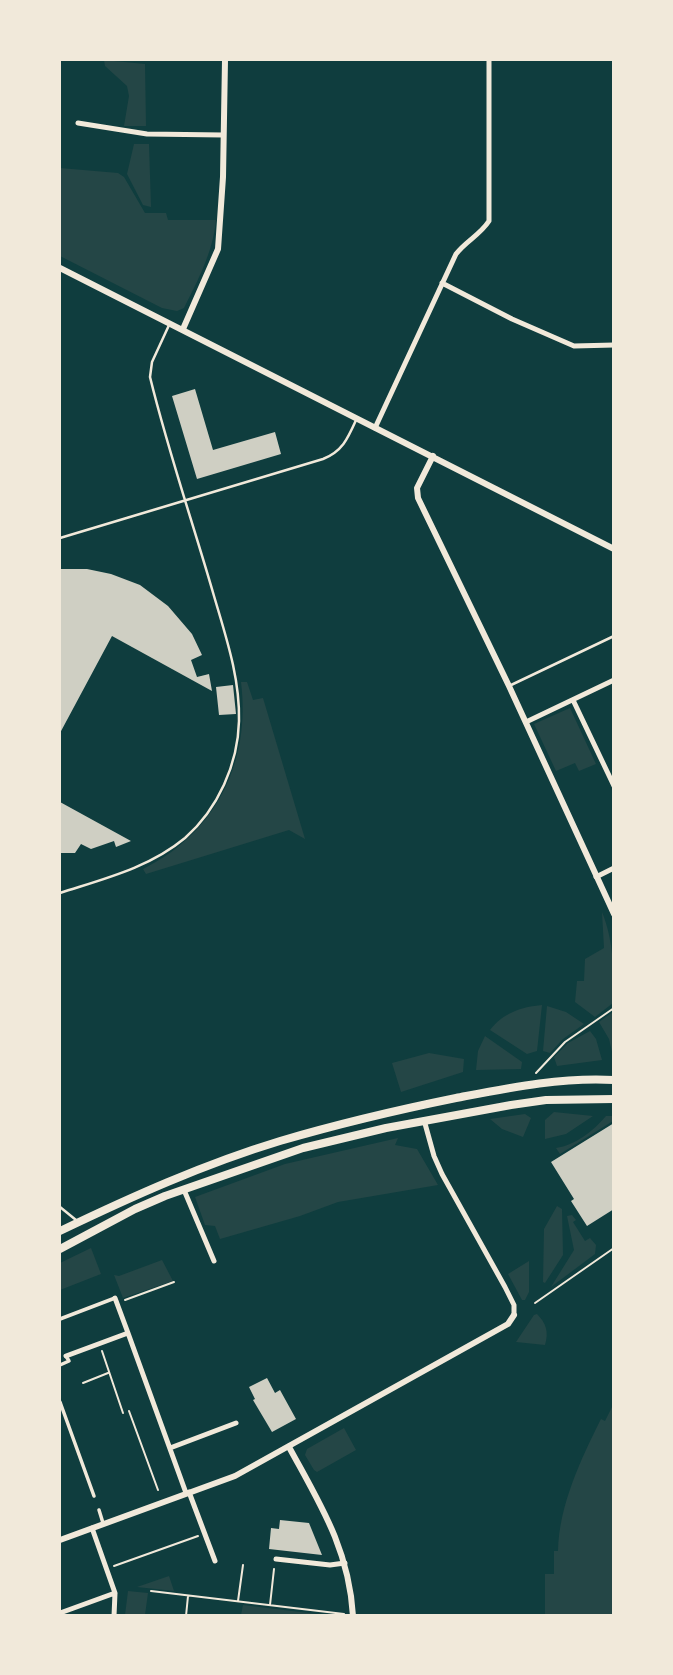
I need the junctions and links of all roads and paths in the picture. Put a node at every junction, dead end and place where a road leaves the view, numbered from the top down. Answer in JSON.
{"nodes":[{"id":1,"x":225,"y":60,"type":"edge"},
{"id":2,"x":489,"y":60,"type":"edge"},
{"id":3,"x":78,"y":122,"type":"dead end"},
{"id":4,"x":223,"y":135,"type":"junction"},
{"id":5,"x":60,"y":268,"type":"edge"},
{"id":6,"x":442,"y":284,"type":"junction"},
{"id":7,"x":170,"y":323,"type":"junction"},
{"id":8,"x":183,"y":329,"type":"junction"},
{"id":9,"x":614,"y":345,"type":"edge"},
{"id":10,"x":357,"y":418,"type":"junction"},
{"id":11,"x":375,"y":428,"type":"junction"},
{"id":12,"x":433,"y":456,"type":"junction"},
{"id":13,"x":186,"y":500,"type":"junction"},
{"id":14,"x":60,"y":538,"type":"edge"},
{"id":15,"x":614,"y":548,"type":"edge"},
{"id":16,"x":614,"y":636,"type":"edge"},
{"id":17,"x":614,"y":680,"type":"edge"},
{"id":18,"x":509,"y":686,"type":"junction"},
{"id":19,"x":573,"y":700,"type":"junction"},
{"id":20,"x":526,"y":722,"type":"junction"},
{"id":21,"x":614,"y":786,"type":"edge"},
{"id":22,"x":614,"y":868,"type":"edge"},
{"id":23,"x":596,"y":877,"type":"junction"},
{"id":24,"x":60,"y":893,"type":"edge"},
{"id":25,"x":614,"y":914,"type":"edge"},
{"id":26,"x":614,"y":1008,"type":"edge"},
{"id":27,"x":536,"y":1073,"type":"dead end"},
{"id":28,"x":614,"y":1080,"type":"edge"},
{"id":29,"x":614,"y":1100,"type":"edge"},
{"id":30,"x":424,"y":1120,"type":"junction"},
{"id":31,"x":183,"y":1189,"type":"junction"},
{"id":32,"x":60,"y":1207,"type":"edge"},
{"id":33,"x":79,"y":1222,"type":"junction"},
{"id":34,"x":60,"y":1231,"type":"edge"},
{"id":35,"x":614,"y":1248,"type":"edge"},
{"id":36,"x":60,"y":1249,"type":"edge"},
{"id":37,"x":214,"y":1261,"type":"dead end"},
{"id":38,"x":174,"y":1282,"type":"dead end"},
{"id":39,"x":116,"y":1301,"type":"junction"},
{"id":40,"x":536,"y":1303,"type":"dead end"},
{"id":41,"x":514,"y":1315,"type":"joint"},
{"id":42,"x":60,"y":1319,"type":"edge"},
{"id":43,"x":128,"y":1333,"type":"junction"},
{"id":44,"x":99,"y":1344,"type":"junction"},
{"id":45,"x":66,"y":1356,"type":"joint"},
{"id":46,"x":60,"y":1365,"type":"edge"},
{"id":47,"x":109,"y":1373,"type":"junction"},
{"id":48,"x":83,"y":1383,"type":"dead end"},
{"id":49,"x":60,"y":1402,"type":"edge"},
{"id":50,"x":129,"y":1411,"type":"dead end"},
{"id":51,"x":124,"y":1413,"type":"dead end"},
{"id":52,"x":236,"y":1423,"type":"dead end"},
{"id":53,"x":289,"y":1447,"type":"junction"},
{"id":54,"x":170,"y":1448,"type":"junction"},
{"id":55,"x":158,"y":1490,"type":"dead end"},
{"id":56,"x":188,"y":1492,"type":"junction"},
{"id":57,"x":94,"y":1496,"type":"dead end"},
{"id":58,"x":99,"y":1510,"type":"dead end"},
{"id":59,"x":103,"y":1523,"type":"junction"},
{"id":60,"x":92,"y":1528,"type":"junction"},
{"id":61,"x":205,"y":1534,"type":"junction"},
{"id":62,"x":60,"y":1539,"type":"edge"},
{"id":63,"x":276,"y":1559,"type":"joint"},
{"id":64,"x":215,"y":1561,"type":"dead end"},
{"id":65,"x":345,"y":1563,"type":"junction"},
{"id":66,"x":243,"y":1564,"type":"dead end"},
{"id":67,"x":107,"y":1569,"type":"junction"},
{"id":68,"x":151,"y":1591,"type":"dead end"},
{"id":69,"x":115,"y":1593,"type":"junction"},
{"id":70,"x":188,"y":1596,"type":"junction"},
{"id":71,"x":238,"y":1602,"type":"junction"},
{"id":72,"x":270,"y":1606,"type":"junction"},
{"id":73,"x":60,"y":1613,"type":"edge"},
{"id":74,"x":114,"y":1615,"type":"edge"},
{"id":75,"x":186,"y":1615,"type":"edge"},
{"id":76,"x":353,"y":1615,"type":"edge"}],
"edges":[{"from":1,"to":4,"type":"street"},
{"from":2,"to":6,"type":"street"},
{"from":3,"to":4,"type":"street"},
{"from":4,"to":8,"type":"street"},
{"from":5,"to":7,"type":"street"},
{"from":6,"to":9,"type":"street"},
{"from":6,"to":11,"type":"street"},
{"from":7,"to":8,"type":"street"},
{"from":7,"to":13,"type":"lane"},
{"from":8,"to":10,"type":"street"},
{"from":10,"to":11,"type":"street"},
{"from":10,"to":13,"type":"lane"},
{"from":11,"to":12,"type":"street"},
{"from":12,"to":15,"type":"street"},
{"from":12,"to":18,"type":"street"},
{"from":13,"to":14,"type":"lane"},
{"from":13,"to":24,"type":"lane"},
{"from":16,"to":18,"type":"lane"},
{"from":17,"to":19,"type":"street"},
{"from":18,"to":20,"type":"street"},
{"from":19,"to":20,"type":"street"},
{"from":19,"to":21,"type":"street"},
{"from":20,"to":23,"type":"street"},
{"from":22,"to":23,"type":"street"},
{"from":23,"to":25,"type":"street"},
{"from":26,"to":27,"type":"path"},
{"from":28,"to":33,"type":"highway"},
{"from":29,"to":30,"type":"highway"},
{"from":30,"to":31,"type":"highway"},
{"from":30,"to":41,"type":"street"},
{"from":31,"to":36,"type":"highway"},
{"from":31,"to":37,"type":"street"},
{"from":32,"to":33,"type":"lane"},
{"from":33,"to":34,"type":"highway"},
{"from":35,"to":40,"type":"path"},
{"from":38,"to":39,"type":"path"},
{"from":39,"to":42,"type":"street"},
{"from":39,"to":43,"type":"street"},
{"from":41,"to":53,"type":"street"},
{"from":43,"to":44,"type":"street"},
{"from":43,"to":54,"type":"street"},
{"from":44,"to":45,"type":"street"},
{"from":44,"to":47,"type":"path"},
{"from":45,"to":46,"type":"street"},
{"from":47,"to":48,"type":"path"},
{"from":47,"to":51,"type":"path"},
{"from":49,"to":57,"type":"street"},
{"from":50,"to":55,"type":"path"},
{"from":52,"to":54,"type":"street"},
{"from":53,"to":56,"type":"street"},
{"from":53,"to":65,"type":"street"},
{"from":54,"to":56,"type":"street"},
{"from":56,"to":59,"type":"street"},
{"from":56,"to":61,"type":"street"},
{"from":58,"to":59,"type":"street"},
{"from":59,"to":60,"type":"street"},
{"from":60,"to":62,"type":"street"},
{"from":60,"to":67,"type":"street"},
{"from":61,"to":64,"type":"street"},
{"from":61,"to":67,"type":"path"},
{"from":63,"to":65,"type":"street"},
{"from":63,"to":72,"type":"path"},
{"from":65,"to":76,"type":"street"},
{"from":66,"to":71,"type":"path"},
{"from":67,"to":69,"type":"street"},
{"from":68,"to":70,"type":"path"},
{"from":69,"to":73,"type":"street"},
{"from":69,"to":74,"type":"street"},
{"from":70,"to":71,"type":"path"},
{"from":70,"to":75,"type":"path"},
{"from":71,"to":72,"type":"path"},
{"from":72,"to":76,"type":"path"}]}
